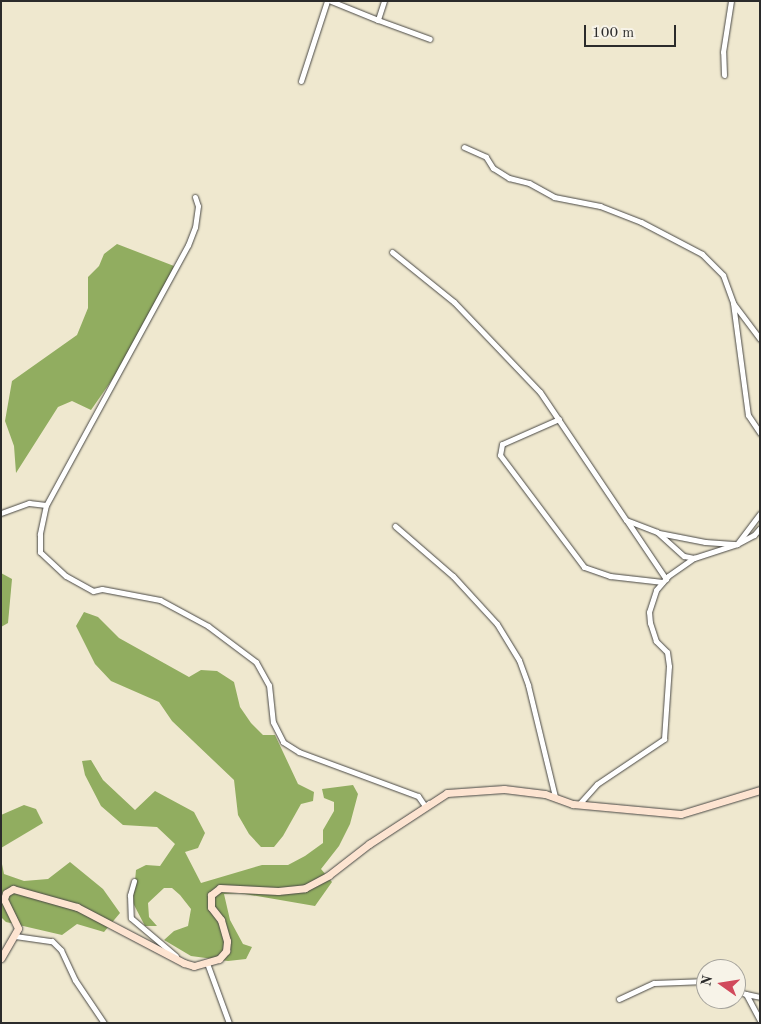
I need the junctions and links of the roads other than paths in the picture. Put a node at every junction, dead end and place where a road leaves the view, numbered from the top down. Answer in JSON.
{"nodes":[{"id":1,"x":329,"y":1,"type":"edge"},
{"id":2,"x":384,"y":1,"type":"edge"},
{"id":3,"x":731,"y":1,"type":"edge"},
{"id":4,"x":378,"y":20,"type":"junction"},
{"id":5,"x":430,"y":39,"type":"dead end"},
{"id":6,"x":724,"y":75,"type":"dead end"},
{"id":7,"x":301,"y":81,"type":"dead end"},
{"id":8,"x":464,"y":148,"type":"dead end"},
{"id":9,"x":195,"y":197,"type":"dead end"},
{"id":10,"x":392,"y":252,"type":"dead end"},
{"id":11,"x":733,"y":303,"type":"junction"},
{"id":12,"x":760,"y":338,"type":"edge"},
{"id":13,"x":560,"y":419,"type":"junction"},
{"id":14,"x":760,"y":432,"type":"edge"},
{"id":15,"x":46,"y":505,"type":"junction"},
{"id":16,"x":1,"y":514,"type":"edge"},
{"id":17,"x":760,"y":514,"type":"edge"},
{"id":18,"x":626,"y":520,"type":"junction"},
{"id":19,"x":395,"y":526,"type":"dead end"},
{"id":20,"x":760,"y":528,"type":"edge"},
{"id":21,"x":657,"y":532,"type":"junction"},
{"id":22,"x":737,"y":544,"type":"junction"},
{"id":23,"x":694,"y":558,"type":"junction"},
{"id":24,"x":664,"y":581,"type":"junction"},
{"id":25,"x":760,"y":790,"type":"edge"},
{"id":26,"x":555,"y":797,"type":"junction"},
{"id":27,"x":434,"y":801,"type":"junction"},
{"id":28,"x":580,"y":803,"type":"junction"},
{"id":29,"x":134,"y":882,"type":"dead end"},
{"id":30,"x":15,"y":936,"type":"junction"},
{"id":31,"x":1,"y":958,"type":"edge"},
{"id":32,"x":184,"y":963,"type":"junction"},
{"id":33,"x":207,"y":963,"type":"junction"},
{"id":34,"x":696,"y":981,"type":"edge"},
{"id":35,"x":746,"y":994,"type":"joint"},
{"id":36,"x":760,"y":997,"type":"edge"},
{"id":37,"x":620,"y":999,"type":"dead end"},
{"id":38,"x":760,"y":1020,"type":"edge"},
{"id":39,"x":104,"y":1023,"type":"edge"},
{"id":40,"x":229,"y":1023,"type":"edge"}],
"edges":[{"from":1,"to":4,"type":"street"},
{"from":1,"to":7,"type":"street"},
{"from":2,"to":4,"type":"street"},
{"from":3,"to":6,"type":"street"},
{"from":4,"to":5,"type":"street"},
{"from":8,"to":11,"type":"street"},
{"from":9,"to":15,"type":"street"},
{"from":10,"to":13,"type":"street"},
{"from":11,"to":12,"type":"street"},
{"from":11,"to":14,"type":"street"},
{"from":13,"to":18,"type":"street"},
{"from":13,"to":24,"type":"street"},
{"from":15,"to":16,"type":"street"},
{"from":15,"to":27,"type":"street"},
{"from":17,"to":22,"type":"street"},
{"from":18,"to":21,"type":"street"},
{"from":18,"to":24,"type":"street"},
{"from":19,"to":26,"type":"street"},
{"from":20,"to":22,"type":"street"},
{"from":21,"to":22,"type":"street"},
{"from":21,"to":23,"type":"street"},
{"from":22,"to":23,"type":"street"},
{"from":23,"to":24,"type":"street"},
{"from":24,"to":28,"type":"street"},
{"from":25,"to":28,"type":"street"},
{"from":26,"to":27,"type":"street"},
{"from":26,"to":28,"type":"street"},
{"from":27,"to":33,"type":"street"},
{"from":29,"to":32,"type":"street"},
{"from":30,"to":31,"type":"street"},
{"from":30,"to":32,"type":"street"},
{"from":30,"to":39,"type":"street"},
{"from":32,"to":33,"type":"street"},
{"from":33,"to":40,"type":"street"},
{"from":34,"to":37,"type":"street"},
{"from":35,"to":36,"type":"street"},
{"from":35,"to":38,"type":"street"}]}
